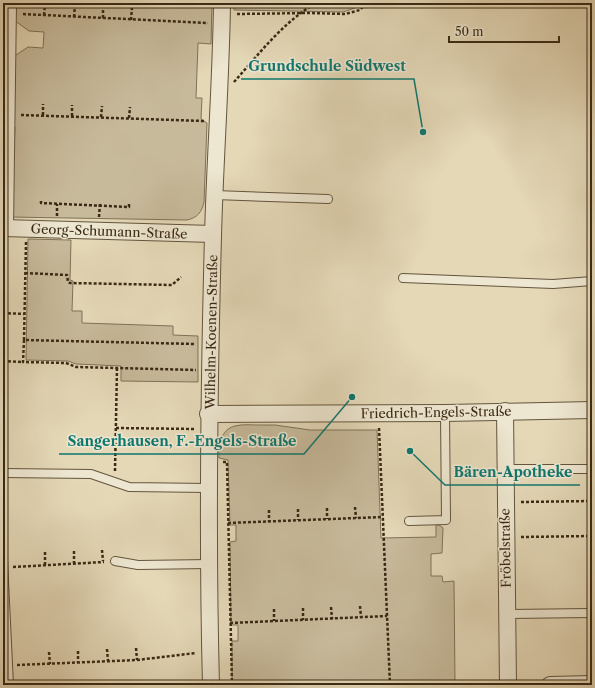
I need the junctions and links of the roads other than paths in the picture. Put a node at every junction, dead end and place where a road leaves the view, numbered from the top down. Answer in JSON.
{"nodes":[{"id":1,"x":8,"y":8,"type":"edge"},
{"id":2,"x":225,"y":14,"type":"edge"},
{"id":3,"x":215,"y":195,"type":"junction"},
{"id":4,"x":328,"y":198,"type":"dead end"},
{"id":5,"x":4,"y":228,"type":"edge"},
{"id":6,"x":213,"y":234,"type":"junction"},
{"id":7,"x":403,"y":278,"type":"dead end"},
{"id":8,"x":592,"y":281,"type":"edge"},
{"id":9,"x":592,"y":410,"type":"edge"},
{"id":10,"x":505,"y":411,"type":"junction"},
{"id":11,"x":445,"y":413,"type":"junction"},
{"id":12,"x":208,"y":422,"type":"junction"},
{"id":13,"x":504,"y":469,"type":"junction"},
{"id":14,"x":592,"y":469,"type":"edge"},
{"id":15,"x":3,"y":472,"type":"edge"},
{"id":16,"x":208,"y":488,"type":"junction"},
{"id":17,"x":410,"y":521,"type":"dead end"},
{"id":18,"x":3,"y":560,"type":"edge"},
{"id":19,"x":115,"y":561,"type":"road end"},
{"id":20,"x":209,"y":564,"type":"junction"},
{"id":21,"x":3,"y":567,"type":"edge"},
{"id":22,"x":592,"y":613,"type":"edge"},
{"id":23,"x":506,"y":614,"type":"junction"},
{"id":24,"x":592,"y":684,"type":"edge"},
{"id":25,"x":9,"y":685,"type":"edge"},
{"id":26,"x":211,"y":685,"type":"edge"},
{"id":27,"x":508,"y":685,"type":"edge"},
{"id":28,"x":550,"y":685,"type":"edge"}],
"edges":[{"from":1,"to":5,"type":"street","name":"Georg-Schumann-Straße"},
{"from":2,"to":3,"type":"street","name":"Wilhelm-Koenen-Straße"},
{"from":3,"to":4,"type":"lane"},
{"from":3,"to":6,"type":"street","name":"Wilhelm-Koenen-Straße"},
{"from":5,"to":6,"type":"street","name":"Georg-Schumann-Straße"},
{"from":6,"to":12,"type":"street","name":"Wilhelm-Koenen-Straße"},
{"from":7,"to":8,"type":"lane"},
{"from":9,"to":10,"type":"street","name":"Friedrich-Engels-Straße"},
{"from":10,"to":11,"type":"street","name":"Friedrich-Engels-Straße"},
{"from":10,"to":13,"type":"street","name":"Fröbelstraße"},
{"from":11,"to":12,"type":"street","name":"Friedrich-Engels-Straße"},
{"from":11,"to":17,"type":"lane"},
{"from":12,"to":16,"type":"street","name":"Wilhelm-Koenen-Straße"},
{"from":13,"to":14,"type":"lane"},
{"from":13,"to":23,"type":"street","name":"Fröbelstraße"},
{"from":15,"to":16,"type":"lane"},
{"from":16,"to":20,"type":"street","name":"Wilhelm-Koenen-Straße"},
{"from":18,"to":21,"type":"lane"},
{"from":19,"to":20,"type":"lane"},
{"from":20,"to":26,"type":"street","name":"Wilhelm-Koenen-Straße"},
{"from":21,"to":25,"type":"lane"},
{"from":22,"to":23,"type":"lane"},
{"from":23,"to":27,"type":"street","name":"Fröbelstraße"},
{"from":24,"to":28,"type":"street"}]}
